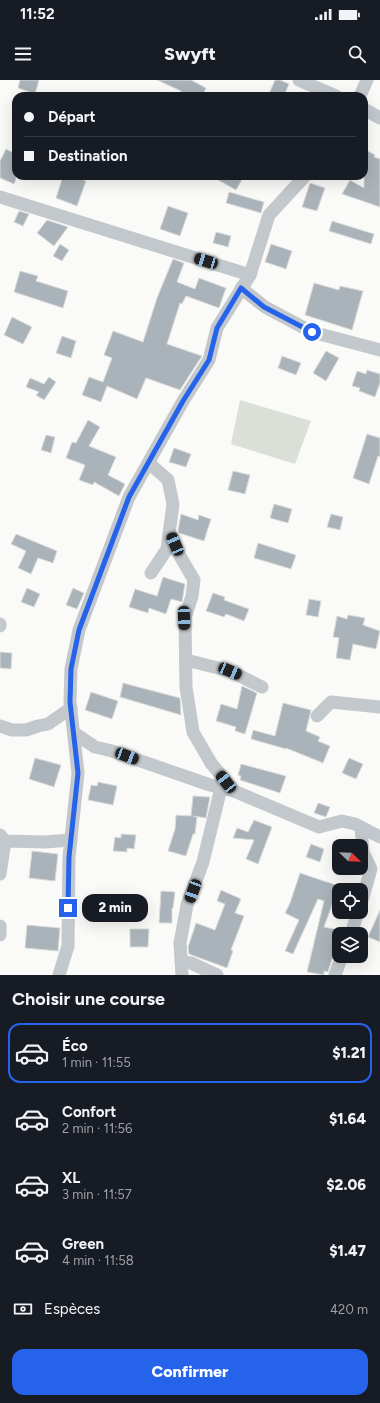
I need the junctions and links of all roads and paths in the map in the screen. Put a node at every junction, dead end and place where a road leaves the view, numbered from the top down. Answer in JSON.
{"nodes":[{"id":1,"x":299,"y":80,"type":"edge"},
{"id":2,"x":367,"y":80,"type":"edge"},
{"id":3,"x":327,"y":92,"type":"edge"},
{"id":4,"x":362,"y":92,"type":"edge"},
{"id":5,"x":368,"y":111,"type":"edge"},
{"id":6,"x":380,"y":118,"type":"edge"},
{"id":7,"x":301,"y":180,"type":"edge"},
{"id":8,"x":0,"y":197,"type":"edge"},
{"id":9,"x":250,"y":275,"type":"junction"},
{"id":10,"x":241,"y":288,"type":"junction"},
{"id":11,"x":380,"y":350,"type":"edge"},
{"id":12,"x":149,"y":463,"type":"junction"},
{"id":13,"x":170,"y":533,"type":"junction"},
{"id":14,"x":151,"y":573,"type":"dead end"},
{"id":15,"x":186,"y":660,"type":"junction"},
{"id":16,"x":262,"y":687,"type":"dead end"},
{"id":17,"x":380,"y":707,"type":"edge"},
{"id":18,"x":71,"y":708,"type":"junction"},
{"id":19,"x":317,"y":716,"type":"dead end"},
{"id":20,"x":0,"y":726,"type":"edge"},
{"id":21,"x":74,"y":733,"type":"junction"},
{"id":22,"x":227,"y":790,"type":"junction"},
{"id":23,"x":361,"y":827,"type":"junction"},
{"id":24,"x":380,"y":837,"type":"edge"},
{"id":25,"x":2,"y":838,"type":"edge"},
{"id":26,"x":71,"y":840,"type":"junction"},
{"id":27,"x":0,"y":874,"type":"edge"},
{"id":28,"x":367,"y":883,"type":"edge"},
{"id":29,"x":181,"y":961,"type":"junction"},
{"id":30,"x":339,"y":963,"type":"edge"},
{"id":31,"x":59,"y":975,"type":"edge"},
{"id":32,"x":182,"y":975,"type":"edge"},
{"id":33,"x":217,"y":975,"type":"edge"},
{"id":34,"x":335,"y":975,"type":"edge"}],
"edges":[{"from":1,"to":3,"type":"street"},
{"from":2,"to":4,"type":"street"},
{"from":5,"to":6,"type":"street"},
{"from":7,"to":9,"type":"street"},
{"from":8,"to":9,"type":"street"},
{"from":9,"to":10,"type":"street"},
{"from":10,"to":11,"type":"street"},
{"from":10,"to":12,"type":"street"},
{"from":12,"to":13,"type":"street"},
{"from":12,"to":18,"type":"street"},
{"from":13,"to":14,"type":"street"},
{"from":13,"to":15,"type":"street"},
{"from":15,"to":16,"type":"street"},
{"from":15,"to":22,"type":"street"},
{"from":17,"to":19,"type":"street"},
{"from":18,"to":20,"type":"street"},
{"from":18,"to":21,"type":"street"},
{"from":21,"to":22,"type":"street"},
{"from":21,"to":26,"type":"street"},
{"from":22,"to":23,"type":"street"},
{"from":22,"to":29,"type":"street"},
{"from":23,"to":24,"type":"street"},
{"from":23,"to":28,"type":"street"},
{"from":25,"to":26,"type":"street"},
{"from":25,"to":27,"type":"street"},
{"from":26,"to":31,"type":"street"},
{"from":29,"to":32,"type":"street"},
{"from":29,"to":33,"type":"street"},
{"from":30,"to":34,"type":"street"}]}
